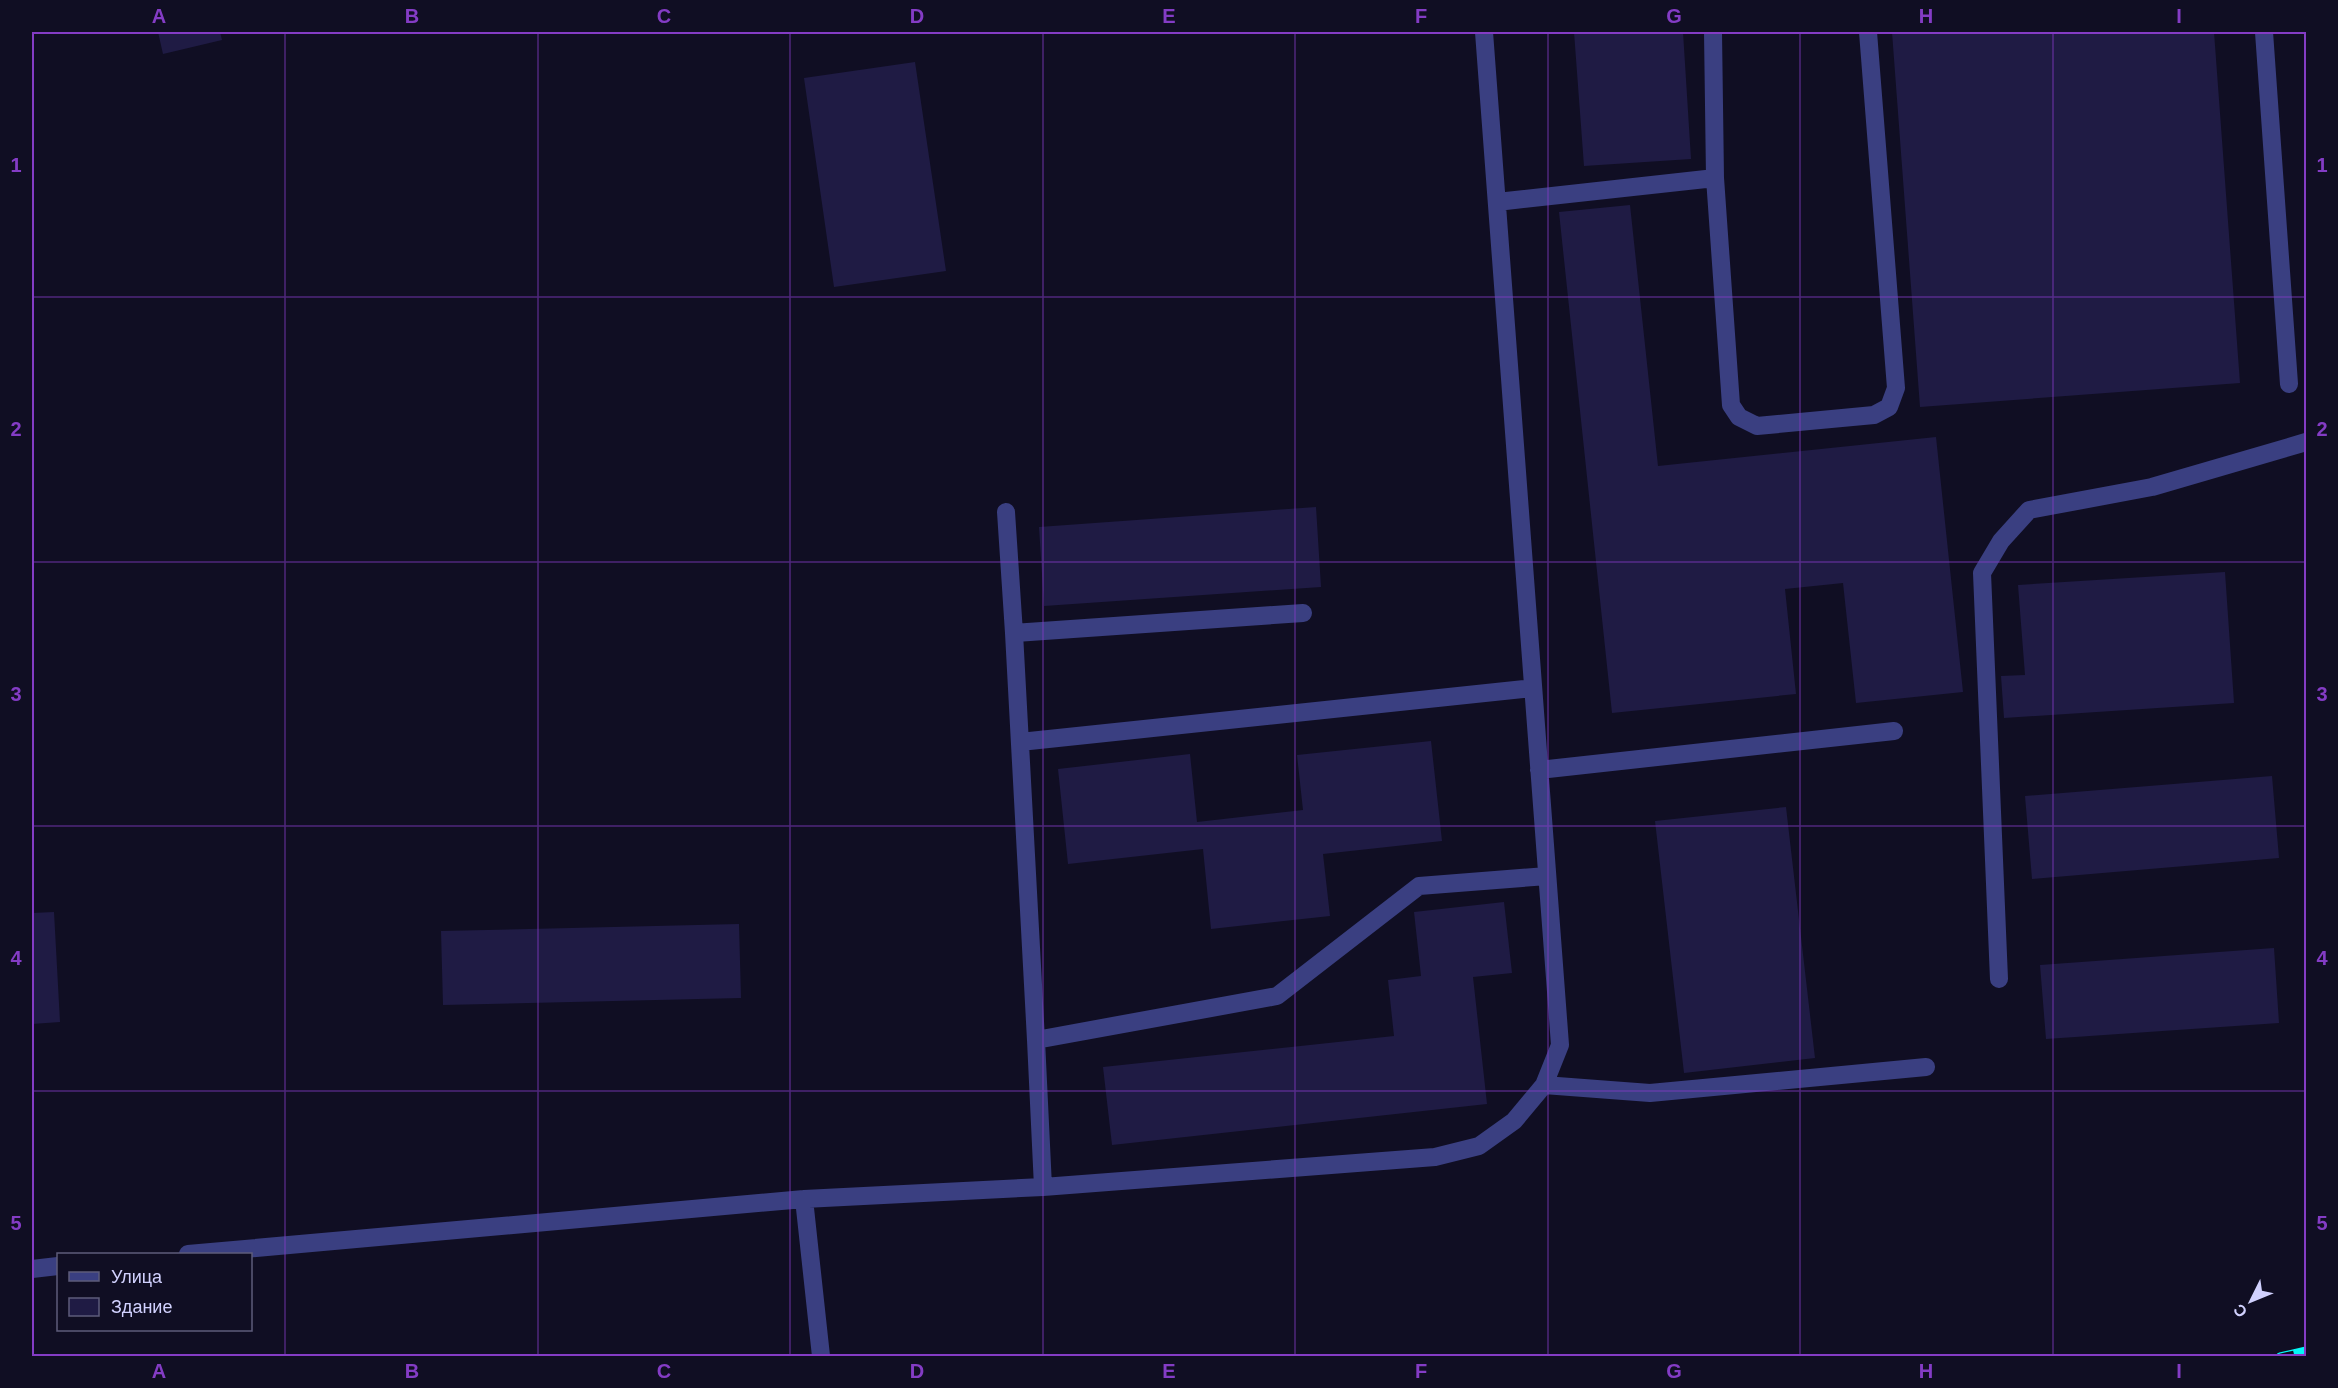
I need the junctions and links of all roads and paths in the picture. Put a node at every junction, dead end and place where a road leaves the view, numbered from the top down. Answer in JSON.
{"nodes":[{"id":1,"x":1484,"y":32,"type":"edge"},
{"id":2,"x":1713,"y":32,"type":"edge"},
{"id":3,"x":1869,"y":32,"type":"edge"},
{"id":4,"x":2264,"y":32,"type":"edge"},
{"id":5,"x":1715,"y":178,"type":"junction"},
{"id":6,"x":1497,"y":202,"type":"junction"},
{"id":7,"x":2289,"y":384,"type":"dead end"},
{"id":8,"x":2307,"y":442,"type":"edge"},
{"id":9,"x":1006,"y":512,"type":"dead end"},
{"id":10,"x":1303,"y":613,"type":"dead end"},
{"id":11,"x":1014,"y":633,"type":"junction"},
{"id":12,"x":1533,"y":688,"type":"junction"},
{"id":13,"x":1894,"y":730,"type":"dead end"},
{"id":14,"x":1020,"y":742,"type":"junction"},
{"id":15,"x":1539,"y":770,"type":"junction"},
{"id":16,"x":1547,"y":876,"type":"junction"},
{"id":17,"x":1999,"y":979,"type":"dead end"},
{"id":18,"x":1036,"y":1040,"type":"junction"},
{"id":19,"x":1926,"y":1067,"type":"dead end"},
{"id":20,"x":1544,"y":1086,"type":"junction"},
{"id":21,"x":1042,"y":1187,"type":"junction"},
{"id":22,"x":804,"y":1198,"type":"junction"},
{"id":23,"x":199,"y":1253,"type":"edge"},
{"id":24,"x":57,"y":1266,"type":"edge"},
{"id":25,"x":32,"y":1269,"type":"edge"},
{"id":26,"x":821,"y":1356,"type":"edge"}],
"edges":[{"from":1,"to":6,"type":"lane"},
{"from":2,"to":5,"type":"lane"},
{"from":3,"to":5,"type":"lane"},
{"from":4,"to":7,"type":"lane"},
{"from":5,"to":6,"type":"lane"},
{"from":6,"to":12,"type":"lane"},
{"from":8,"to":17,"type":"lane"},
{"from":9,"to":11,"type":"lane"},
{"from":10,"to":11,"type":"lane"},
{"from":11,"to":14,"type":"lane"},
{"from":12,"to":14,"type":"lane"},
{"from":12,"to":15,"type":"lane"},
{"from":13,"to":15,"type":"lane"},
{"from":14,"to":18,"type":"lane"},
{"from":15,"to":16,"type":"lane"},
{"from":16,"to":18,"type":"lane"},
{"from":16,"to":20,"type":"lane"},
{"from":18,"to":21,"type":"lane"},
{"from":19,"to":20,"type":"lane"},
{"from":20,"to":21,"type":"lane"},
{"from":21,"to":22,"type":"lane"},
{"from":22,"to":23,"type":"lane"},
{"from":22,"to":26,"type":"lane"},
{"from":24,"to":25,"type":"lane"}]}
